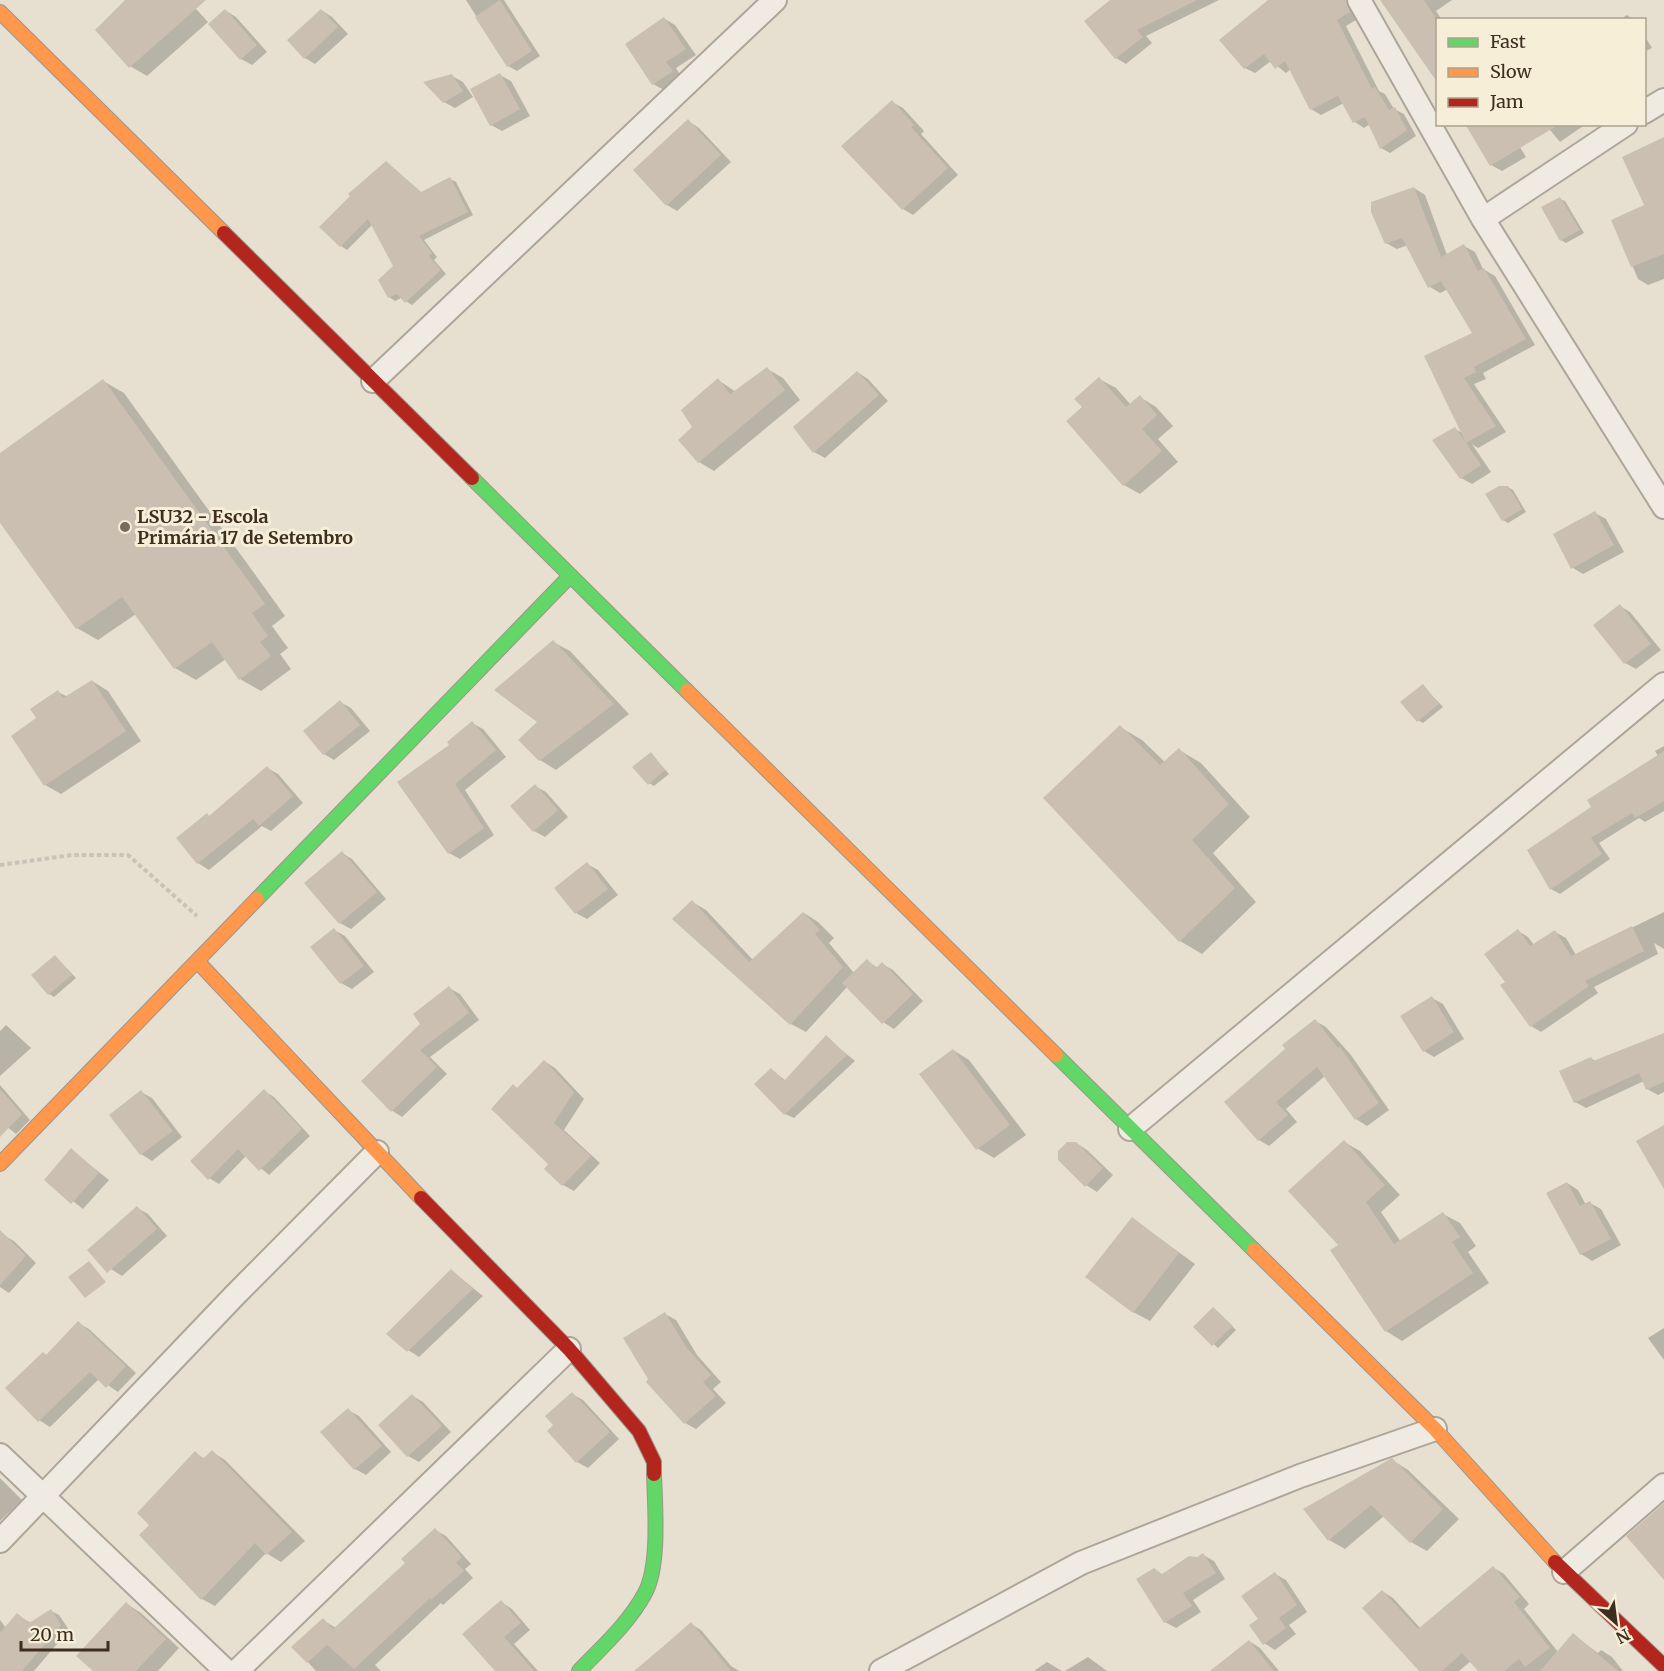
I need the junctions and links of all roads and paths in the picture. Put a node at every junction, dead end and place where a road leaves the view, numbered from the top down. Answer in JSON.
{"nodes":[{"id":1,"x":775,"y":0,"type":"edge"},
{"id":2,"x":1359,"y":0,"type":"edge"},
{"id":3,"x":0,"y":12,"type":"edge"},
{"id":4,"x":1664,"y":100,"type":"edge"},
{"id":5,"x":1646,"y":111,"type":"edge"},
{"id":6,"x":1623,"y":126,"type":"edge"},
{"id":7,"x":1483,"y":219,"type":"junction"},
{"id":8,"x":373,"y":381,"type":"junction"},
{"id":9,"x":1664,"y":507,"type":"edge"},
{"id":10,"x":570,"y":576,"type":"junction"},
{"id":11,"x":1664,"y":684,"type":"edge"},
{"id":12,"x":0,"y":865,"type":"edge"},
{"id":13,"x":220,"y":937,"type":"junction"},
{"id":14,"x":197,"y":961,"type":"junction"},
{"id":15,"x":1130,"y":1130,"type":"junction"},
{"id":16,"x":377,"y":1152,"type":"junction"},
{"id":17,"x":0,"y":1164,"type":"edge"},
{"id":18,"x":569,"y":1349,"type":"junction"},
{"id":19,"x":1435,"y":1429,"type":"junction"},
{"id":20,"x":0,"y":1455,"type":"edge"},
{"id":21,"x":1664,"y":1485,"type":"edge"},
{"id":22,"x":44,"y":1497,"type":"junction"},
{"id":23,"x":0,"y":1541,"type":"edge"},
{"id":24,"x":1564,"y":1572,"type":"junction"},
{"id":25,"x":1664,"y":1666,"type":"edge"},
{"id":26,"x":225,"y":1671,"type":"edge"},
{"id":27,"x":237,"y":1671,"type":"edge"},
{"id":28,"x":579,"y":1671,"type":"edge"},
{"id":29,"x":881,"y":1671,"type":"edge"}],
"edges":[{"from":1,"to":8,"type":"street"},
{"from":2,"to":7,"type":"street"},
{"from":3,"to":8,"type":"main road"},
{"from":4,"to":5,"type":"street"},
{"from":6,"to":7,"type":"street"},
{"from":7,"to":9,"type":"street"},
{"from":8,"to":10,"type":"main road"},
{"from":10,"to":13,"type":"main road"},
{"from":10,"to":15,"type":"main road"},
{"from":11,"to":15,"type":"street"},
{"from":12,"to":13,"type":"path"},
{"from":13,"to":14,"type":"main road"},
{"from":14,"to":16,"type":"main road"},
{"from":14,"to":17,"type":"main road"},
{"from":15,"to":19,"type":"main road"},
{"from":16,"to":18,"type":"main road"},
{"from":16,"to":22,"type":"street"},
{"from":18,"to":27,"type":"street"},
{"from":18,"to":28,"type":"main road"},
{"from":19,"to":24,"type":"main road"},
{"from":19,"to":29,"type":"street"},
{"from":20,"to":22,"type":"street"},
{"from":21,"to":24,"type":"street"},
{"from":22,"to":23,"type":"street"},
{"from":22,"to":26,"type":"street"},
{"from":24,"to":25,"type":"main road"}]}
